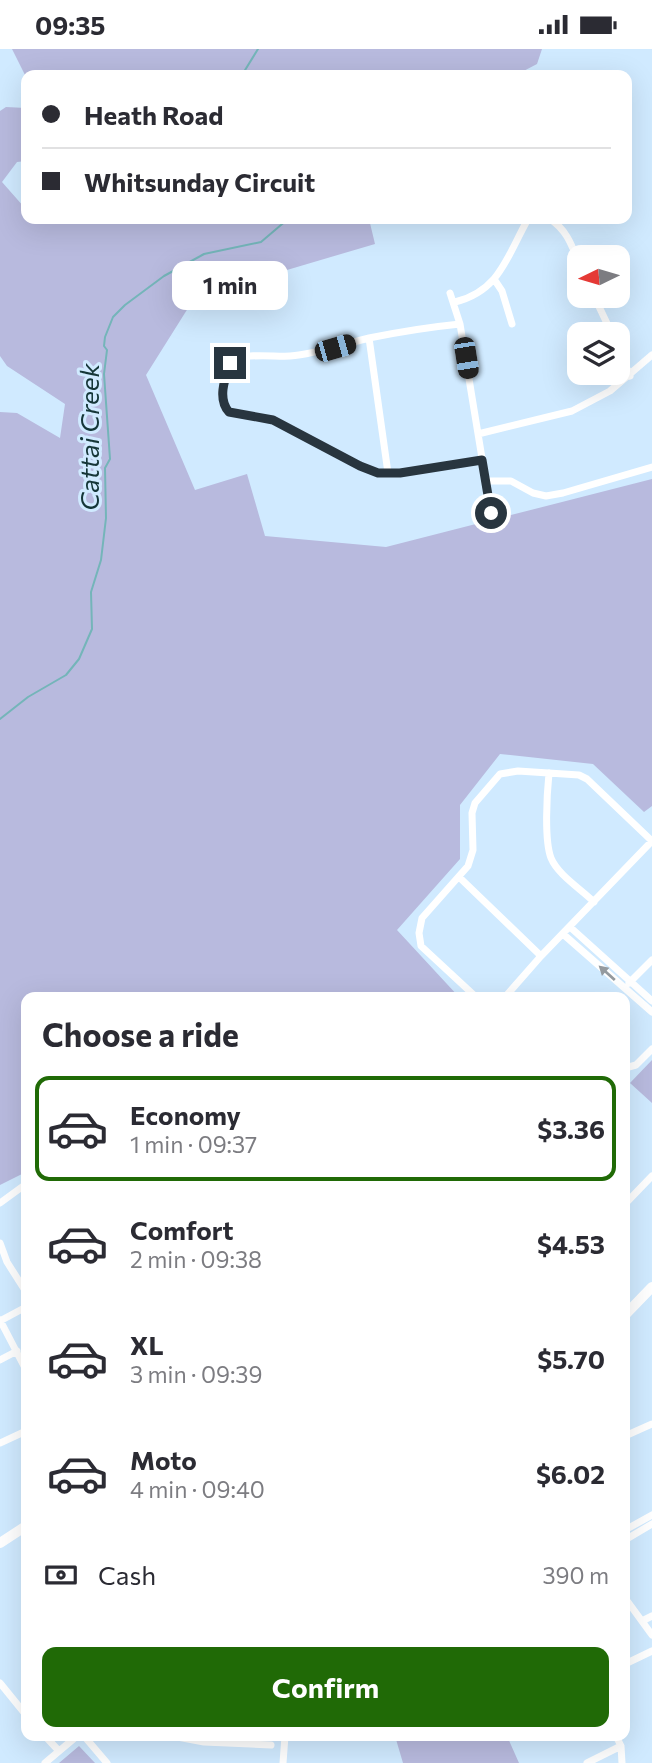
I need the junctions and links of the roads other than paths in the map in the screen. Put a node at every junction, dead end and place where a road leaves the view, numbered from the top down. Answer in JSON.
{"nodes":[{"id":1,"x":524,"y":224,"type":"edge"},
{"id":2,"x":558,"y":224,"type":"edge"},
{"id":3,"x":571,"y":245,"type":"edge"},
{"id":4,"x":494,"y":279,"type":"junction"},
{"id":5,"x":450,"y":293,"type":"dead end"},
{"id":6,"x":454,"y":302,"type":"junction"},
{"id":7,"x":460,"y":324,"type":"junction"},
{"id":8,"x":512,"y":324,"type":"dead end"},
{"id":9,"x":369,"y":338,"type":"junction"},
{"id":10,"x":652,"y":355,"type":"edge"},
{"id":11,"x":630,"y":376,"type":"edge"},
{"id":12,"x":618,"y":385,"type":"edge"},
{"id":13,"x":478,"y":434,"type":"junction"},
{"id":14,"x":482,"y":460,"type":"junction"},
{"id":15,"x":652,"y":467,"type":"edge"},
{"id":16,"x":388,"y":473,"type":"junction"},
{"id":17,"x":486,"y":481,"type":"junction"},
{"id":18,"x":491,"y":513,"type":"dead end"},
{"id":19,"x":549,"y":773,"type":"junction"},
{"id":20,"x":652,"y":841,"type":"edge"},
{"id":21,"x":459,"y":877,"type":"junction"},
{"id":22,"x":594,"y":902,"type":"junction"},
{"id":23,"x":570,"y":927,"type":"junction"},
{"id":24,"x":563,"y":934,"type":"junction"},
{"id":25,"x":541,"y":956,"type":"junction"},
{"id":26,"x":652,"y":960,"type":"edge"},
{"id":27,"x":631,"y":982,"type":"junction"},
{"id":28,"x":624,"y":989,"type":"junction"},
{"id":29,"x":471,"y":992,"type":"edge"},
{"id":30,"x":509,"y":992,"type":"edge"},
{"id":31,"x":628,"y":992,"type":"edge"},
{"id":32,"x":630,"y":994,"type":"edge"},
{"id":33,"x":652,"y":1000,"type":"edge"},
{"id":34,"x":652,"y":1012,"type":"edge"},
{"id":35,"x":652,"y":1049,"type":"edge"},
{"id":36,"x":630,"y":1067,"type":"edge"},
{"id":37,"x":652,"y":1176,"type":"edge"},
{"id":38,"x":21,"y":1188,"type":"edge"},
{"id":39,"x":630,"y":1199,"type":"edge"},
{"id":40,"x":0,"y":1203,"type":"edge"},
{"id":41,"x":0,"y":1243,"type":"edge"},
{"id":42,"x":21,"y":1284,"type":"edge"},
{"id":43,"x":652,"y":1287,"type":"edge"},
{"id":44,"x":21,"y":1310,"type":"edge"},
{"id":45,"x":630,"y":1310,"type":"edge"},
{"id":46,"x":0,"y":1321,"type":"edge"},
{"id":47,"x":17,"y":1351,"type":"junction"},
{"id":48,"x":21,"y":1359,"type":"edge"},
{"id":49,"x":0,"y":1360,"type":"edge"},
{"id":50,"x":652,"y":1424,"type":"edge"},
{"id":51,"x":21,"y":1433,"type":"edge"},
{"id":52,"x":630,"y":1434,"type":"edge"},
{"id":53,"x":0,"y":1443,"type":"edge"},
{"id":54,"x":652,"y":1515,"type":"edge"},
{"id":55,"x":652,"y":1524,"type":"edge"},
{"id":56,"x":630,"y":1527,"type":"edge"},
{"id":57,"x":21,"y":1530,"type":"edge"},
{"id":58,"x":630,"y":1537,"type":"edge"},
{"id":59,"x":0,"y":1542,"type":"edge"},
{"id":60,"x":630,"y":1605,"type":"edge"},
{"id":61,"x":652,"y":1616,"type":"edge"},
{"id":62,"x":642,"y":1621,"type":"junction"},
{"id":63,"x":652,"y":1635,"type":"edge"},
{"id":64,"x":652,"y":1651,"type":"edge"},
{"id":65,"x":630,"y":1662,"type":"edge"},
{"id":66,"x":0,"y":1683,"type":"edge"},
{"id":67,"x":21,"y":1709,"type":"edge"},
{"id":68,"x":50,"y":1741,"type":"edge"},
{"id":69,"x":71,"y":1741,"type":"edge"},
{"id":70,"x":87,"y":1741,"type":"edge"},
{"id":71,"x":199,"y":1741,"type":"edge"},
{"id":72,"x":285,"y":1741,"type":"edge"},
{"id":73,"x":618,"y":1741,"type":"edge"},
{"id":74,"x":271,"y":1745,"type":"dead end"},
{"id":75,"x":621,"y":1746,"type":"junction"},
{"id":76,"x":59,"y":1751,"type":"junction"},
{"id":77,"x":45,"y":1763,"type":"edge"},
{"id":78,"x":107,"y":1763,"type":"edge"},
{"id":79,"x":283,"y":1763,"type":"edge"},
{"id":80,"x":587,"y":1763,"type":"edge"},
{"id":81,"x":622,"y":1763,"type":"edge"}],
"edges":[{"from":1,"to":4,"type":"street"},
{"from":2,"to":3,"type":"street"},
{"from":4,"to":6,"type":"street"},
{"from":4,"to":8,"type":"street"},
{"from":5,"to":6,"type":"street"},
{"from":6,"to":7,"type":"street"},
{"from":7,"to":9,"type":"street"},
{"from":7,"to":13,"type":"street"},
{"from":9,"to":16,"type":"street"},
{"from":9,"to":16,"type":"street"},
{"from":10,"to":11,"type":"street"},
{"from":12,"to":13,"type":"street"},
{"from":13,"to":14,"type":"street"},
{"from":14,"to":16,"type":"street"},
{"from":14,"to":17,"type":"street"},
{"from":15,"to":17,"type":"street"},
{"from":17,"to":18,"type":"street"},
{"from":19,"to":20,"type":"street"},
{"from":19,"to":21,"type":"street"},
{"from":19,"to":22,"type":"street"},
{"from":20,"to":22,"type":"street"},
{"from":21,"to":25,"type":"street"},
{"from":21,"to":29,"type":"street"},
{"from":22,"to":23,"type":"street"},
{"from":23,"to":24,"type":"street"},
{"from":23,"to":27,"type":"street"},
{"from":24,"to":25,"type":"street"},
{"from":28,"to":24,"type":"street","one_way":true},
{"from":25,"to":30,"type":"street"},
{"from":26,"to":27,"type":"street"},
{"from":27,"to":28,"type":"street"},
{"from":27,"to":33,"type":"street"},
{"from":28,"to":31,"type":"street"},
{"from":32,"to":34,"type":"street"},
{"from":35,"to":36,"type":"street"},
{"from":37,"to":39,"type":"street"},
{"from":38,"to":40,"type":"street"},
{"from":41,"to":42,"type":"street"},
{"from":43,"to":45,"type":"street"},
{"from":44,"to":46,"type":"street"},
{"from":46,"to":47,"type":"street"},
{"from":47,"to":48,"type":"street"},
{"from":47,"to":49,"type":"street"},
{"from":50,"to":52,"type":"street"},
{"from":51,"to":53,"type":"street"},
{"from":54,"to":56,"type":"street"},
{"from":55,"to":58,"type":"street"},
{"from":57,"to":59,"type":"street"},
{"from":60,"to":62,"type":"street"},
{"from":61,"to":62,"type":"street"},
{"from":62,"to":63,"type":"street"},
{"from":64,"to":65,"type":"street"},
{"from":66,"to":67,"type":"street"},
{"from":68,"to":76,"type":"street"},
{"from":69,"to":76,"type":"street"},
{"from":70,"to":78,"type":"street"},
{"from":71,"to":74,"type":"street"},
{"from":72,"to":79,"type":"street"},
{"from":73,"to":75,"type":"street"},
{"from":75,"to":80,"type":"street"},
{"from":75,"to":81,"type":"street"},
{"from":76,"to":77,"type":"street"}]}
